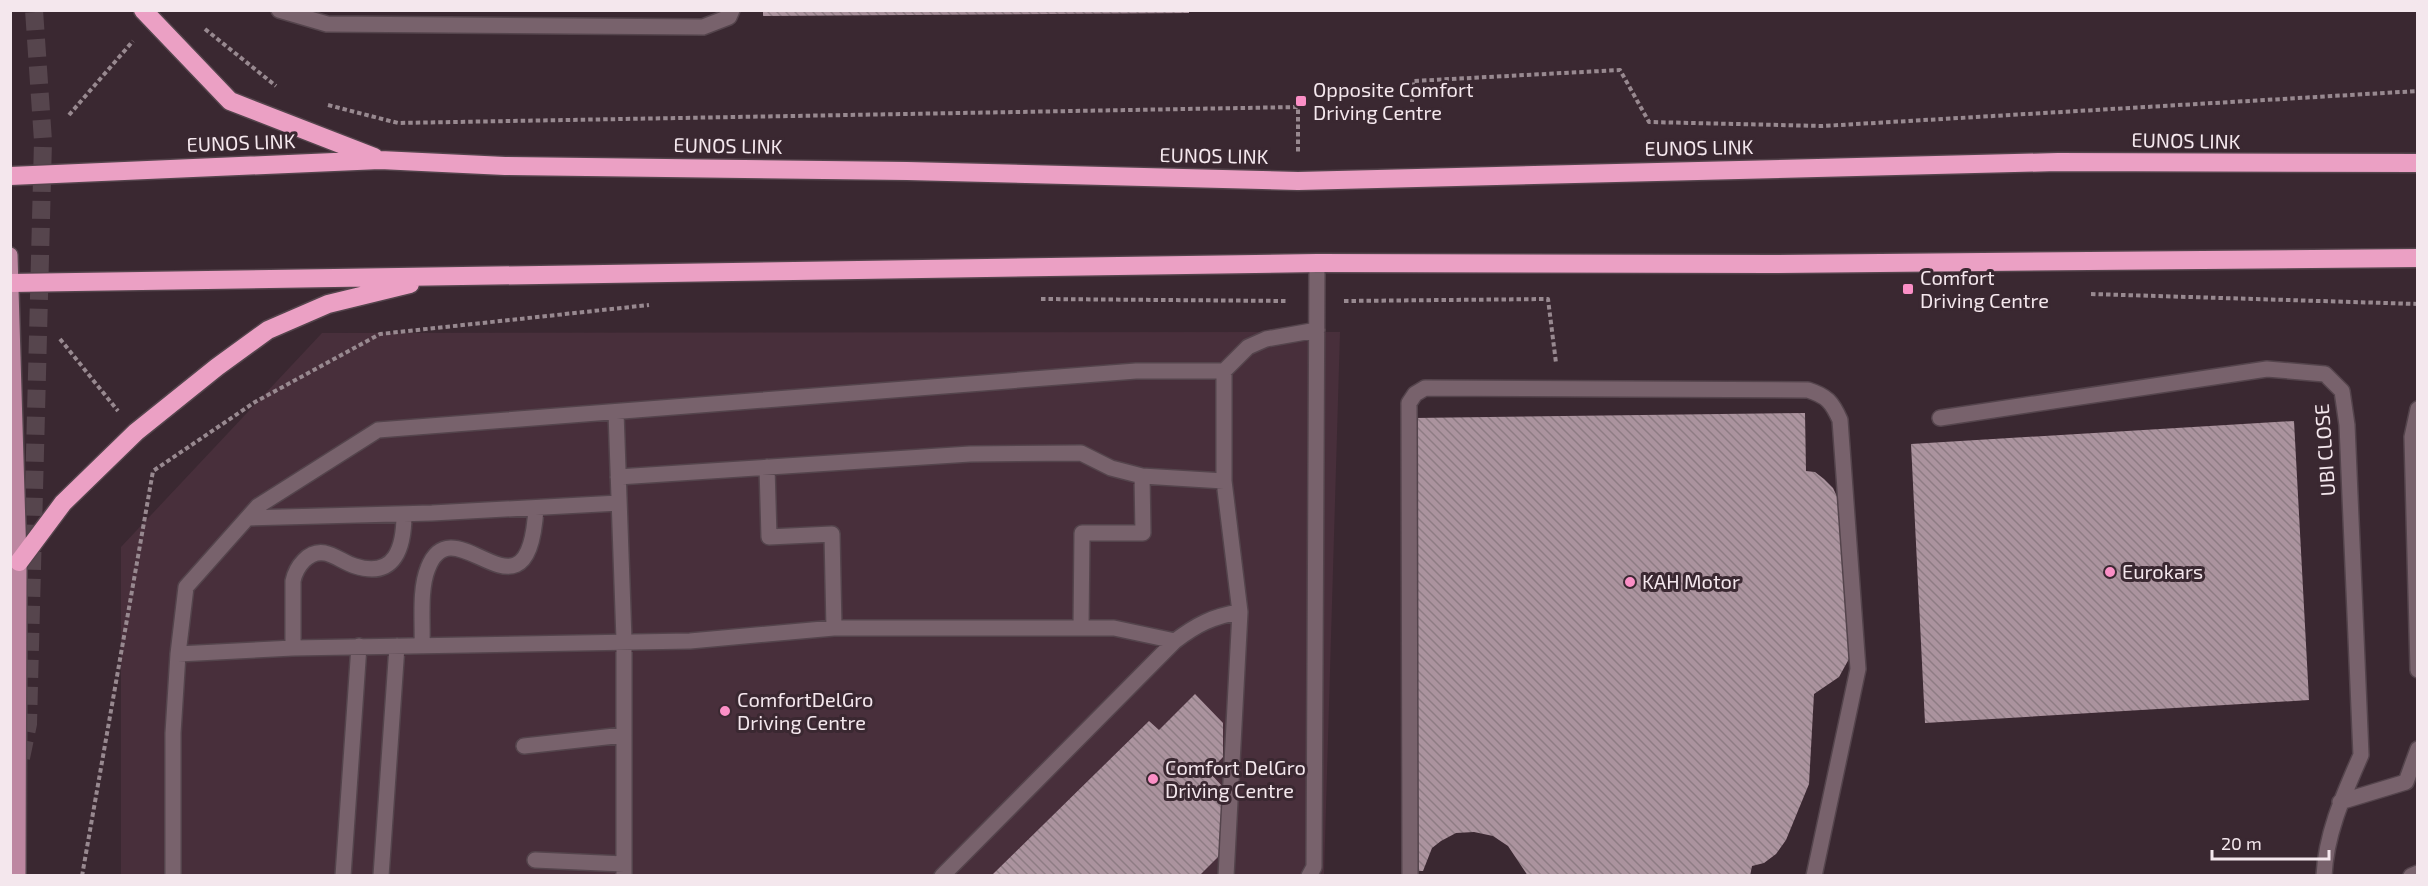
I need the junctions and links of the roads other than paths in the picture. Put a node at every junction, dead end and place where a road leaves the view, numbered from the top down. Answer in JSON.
{"nodes":[{"id":1,"x":143,"y":10,"type":"edge"},
{"id":2,"x":279,"y":10,"type":"edge"},
{"id":3,"x":732,"y":10,"type":"edge"},
{"id":4,"x":380,"y":160,"type":"junction"},
{"id":5,"x":2418,"y":163,"type":"edge"},
{"id":6,"x":10,"y":176,"type":"edge"},
{"id":7,"x":10,"y":255,"type":"edge"},
{"id":8,"x":2418,"y":258,"type":"edge"},
{"id":9,"x":1317,"y":263,"type":"junction"},
{"id":10,"x":443,"y":275,"type":"junction"},
{"id":11,"x":11,"y":283,"type":"edge"},
{"id":12,"x":1317,"y":330,"type":"junction"},
{"id":13,"x":1224,"y":371,"type":"junction"},
{"id":14,"x":2418,"y":409,"type":"edge"},
{"id":15,"x":616,"y":412,"type":"junction"},
{"id":16,"x":1940,"y":418,"type":"dead end"},
{"id":17,"x":767,"y":467,"type":"junction"},
{"id":18,"x":1142,"y":476,"type":"junction"},
{"id":19,"x":618,"y":477,"type":"junction"},
{"id":20,"x":1224,"y":481,"type":"junction"},
{"id":21,"x":619,"y":503,"type":"junction"},
{"id":22,"x":536,"y":508,"type":"junction"},
{"id":23,"x":404,"y":514,"type":"junction"},
{"id":24,"x":248,"y":518,"type":"junction"},
{"id":25,"x":19,"y":562,"type":"junction"},
{"id":26,"x":1240,"y":612,"type":"junction"},
{"id":27,"x":834,"y":628,"type":"junction"},
{"id":28,"x":1081,"y":628,"type":"junction"},
{"id":29,"x":624,"y":640,"type":"junction"},
{"id":30,"x":1175,"y":641,"type":"junction"},
{"id":31,"x":422,"y":645,"type":"junction"},
{"id":32,"x":359,"y":646,"type":"junction"},
{"id":33,"x":397,"y":646,"type":"junction"},
{"id":34,"x":293,"y":648,"type":"junction"},
{"id":35,"x":178,"y":654,"type":"junction"},
{"id":36,"x":2418,"y":670,"type":"edge"},
{"id":37,"x":624,"y":735,"type":"junction"},
{"id":38,"x":524,"y":746,"type":"dead end"},
{"id":39,"x":2418,"y":749,"type":"edge"},
{"id":40,"x":2340,"y":802,"type":"junction"},
{"id":41,"x":535,"y":860,"type":"dead end"},
{"id":42,"x":624,"y":870,"type":"edge"},
{"id":43,"x":2418,"y":873,"type":"edge"},
{"id":44,"x":18,"y":876,"type":"edge"},
{"id":45,"x":173,"y":876,"type":"edge"},
{"id":46,"x":342,"y":876,"type":"edge"},
{"id":47,"x":381,"y":876,"type":"edge"},
{"id":48,"x":942,"y":876,"type":"edge"},
{"id":49,"x":1226,"y":876,"type":"edge"},
{"id":50,"x":1310,"y":876,"type":"edge"},
{"id":51,"x":1410,"y":876,"type":"edge"},
{"id":52,"x":1814,"y":876,"type":"edge"},
{"id":53,"x":2324,"y":876,"type":"edge"},
{"id":54,"x":2411,"y":876,"type":"edge"}],
"edges":[{"from":1,"to":4,"type":"highway"},
{"from":2,"to":3,"type":"lane"},
{"from":4,"to":5,"type":"highway","name":"EUNOS LINK"},
{"from":4,"to":6,"type":"highway","name":"EUNOS LINK"},
{"from":7,"to":11,"type":"main road"},
{"from":8,"to":9,"type":"highway"},
{"from":9,"to":10,"type":"highway"},
{"from":9,"to":12,"type":"lane"},
{"from":10,"to":11,"type":"highway"},
{"from":10,"to":25,"type":"highway"},
{"from":11,"to":25,"type":"main road"},
{"from":12,"to":13,"type":"lane"},
{"from":12,"to":50,"type":"lane"},
{"from":13,"to":15,"type":"lane"},
{"from":13,"to":20,"type":"lane"},
{"from":14,"to":36,"type":"lane"},
{"from":15,"to":19,"type":"lane"},
{"from":15,"to":24,"type":"lane"},
{"from":16,"to":40,"type":"lane","name":"UBI CLOSE"},
{"from":17,"to":18,"type":"lane"},
{"from":17,"to":19,"type":"lane"},
{"from":17,"to":27,"type":"lane"},
{"from":18,"to":20,"type":"lane"},
{"from":18,"to":28,"type":"lane"},
{"from":19,"to":21,"type":"lane"},
{"from":20,"to":26,"type":"lane"},
{"from":21,"to":22,"type":"lane"},
{"from":21,"to":29,"type":"lane"},
{"from":22,"to":23,"type":"lane"},
{"from":22,"to":31,"type":"lane"},
{"from":23,"to":24,"type":"lane"},
{"from":23,"to":34,"type":"lane"},
{"from":24,"to":35,"type":"lane"},
{"from":25,"to":44,"type":"main road"},
{"from":26,"to":30,"type":"lane"},
{"from":26,"to":49,"type":"lane"},
{"from":27,"to":28,"type":"lane"},
{"from":27,"to":29,"type":"lane"},
{"from":28,"to":30,"type":"lane"},
{"from":29,"to":31,"type":"lane"},
{"from":29,"to":37,"type":"lane"},
{"from":30,"to":48,"type":"lane"},
{"from":31,"to":33,"type":"lane"},
{"from":32,"to":33,"type":"lane"},
{"from":32,"to":34,"type":"lane"},
{"from":32,"to":46,"type":"lane"},
{"from":33,"to":47,"type":"lane"},
{"from":34,"to":35,"type":"lane"},
{"from":35,"to":45,"type":"lane"},
{"from":37,"to":38,"type":"lane"},
{"from":37,"to":42,"type":"lane"},
{"from":39,"to":40,"type":"lane"},
{"from":40,"to":53,"type":"lane","name":"UBI CLOSE"},
{"from":41,"to":42,"type":"lane"},
{"from":43,"to":54,"type":"lane"},
{"from":51,"to":52,"type":"lane"}]}
